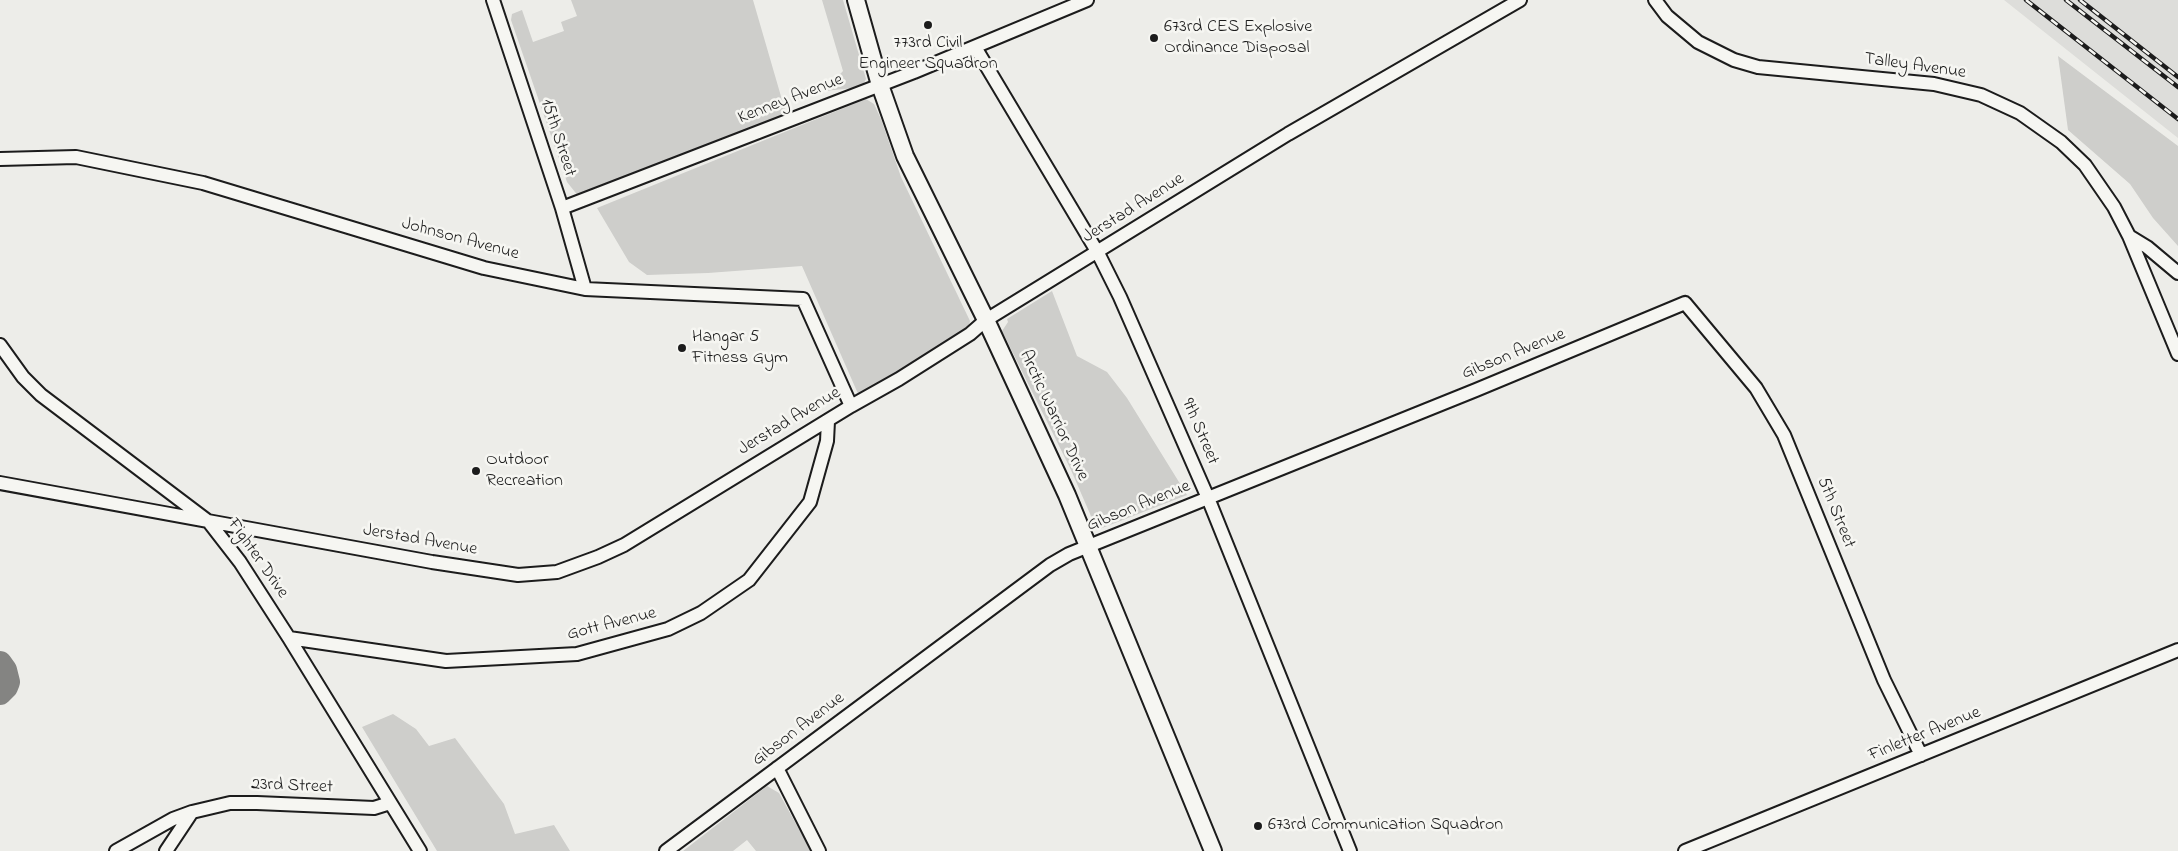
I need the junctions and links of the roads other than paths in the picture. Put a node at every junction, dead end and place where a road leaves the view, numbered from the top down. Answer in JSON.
{"nodes":[{"id":1,"x":493,"y":0,"type":"edge"},
{"id":2,"x":856,"y":0,"type":"edge"},
{"id":3,"x":1087,"y":0,"type":"edge"},
{"id":4,"x":1520,"y":0,"type":"edge"},
{"id":5,"x":1655,"y":0,"type":"edge"},
{"id":6,"x":976,"y":47,"type":"junction"},
{"id":7,"x":880,"y":85,"type":"junction"},
{"id":8,"x":0,"y":159,"type":"edge"},
{"id":9,"x":562,"y":208,"type":"junction"},
{"id":10,"x":2129,"y":236,"type":"junction"},
{"id":11,"x":1098,"y":253,"type":"junction"},
{"id":12,"x":2178,"y":273,"type":"edge"},
{"id":13,"x":585,"y":289,"type":"junction"},
{"id":14,"x":1686,"y":303,"type":"joint"},
{"id":15,"x":986,"y":320,"type":"junction"},
{"id":16,"x":0,"y":345,"type":"edge"},
{"id":17,"x":2178,"y":354,"type":"edge"},
{"id":18,"x":851,"y":406,"type":"junction"},
{"id":19,"x":828,"y":421,"type":"junction"},
{"id":20,"x":0,"y":483,"type":"edge"},
{"id":21,"x":1208,"y":498,"type":"junction"},
{"id":22,"x":209,"y":522,"type":"junction"},
{"id":23,"x":1088,"y":547,"type":"junction"},
{"id":24,"x":289,"y":638,"type":"junction"},
{"id":25,"x":2178,"y":650,"type":"edge"},
{"id":26,"x":1921,"y":755,"type":"junction"},
{"id":27,"x":777,"y":768,"type":"junction"},
{"id":28,"x":390,"y":803,"type":"junction"},
{"id":29,"x":192,"y":812,"type":"junction"},
{"id":30,"x":116,"y":851,"type":"edge"},
{"id":31,"x":166,"y":851,"type":"edge"},
{"id":32,"x":420,"y":851,"type":"edge"},
{"id":33,"x":666,"y":851,"type":"edge"},
{"id":34,"x":819,"y":851,"type":"edge"},
{"id":35,"x":1213,"y":851,"type":"edge"},
{"id":36,"x":1350,"y":851,"type":"edge"},
{"id":37,"x":1685,"y":851,"type":"edge"}],
"edges":[{"from":1,"to":9,"type":"street","name":"15th Street"},
{"from":2,"to":7,"type":"main road","name":"Arctic Warrior Drive"},
{"from":3,"to":6,"type":"street","name":"Kenney Avenue"},
{"from":4,"to":11,"type":"street","name":"Jerstad Avenue"},
{"from":5,"to":10,"type":"street","name":"Talley Avenue"},
{"from":6,"to":7,"type":"street","name":"Kenney Avenue"},
{"from":6,"to":11,"type":"street","name":"9th Street"},
{"from":7,"to":9,"type":"street","name":"Kenney Avenue"},
{"from":7,"to":15,"type":"main road","name":"Arctic Warrior Drive"},
{"from":8,"to":13,"type":"street","name":"Johnson Avenue"},
{"from":9,"to":13,"type":"street","name":"15th Street"},
{"from":10,"to":12,"type":"street","name":"Talley Avenue"},
{"from":10,"to":17,"type":"street"},
{"from":11,"to":15,"type":"street","name":"Jerstad Avenue"},
{"from":11,"to":21,"type":"street","name":"9th Street"},
{"from":13,"to":18,"type":"street","name":"Johnson Avenue"},
{"from":14,"to":21,"type":"street","name":"Gibson Avenue"},
{"from":14,"to":26,"type":"street","name":"5th Street"},
{"from":15,"to":18,"type":"street","name":"Jerstad Avenue"},
{"from":15,"to":23,"type":"main road","name":"Arctic Warrior Drive"},
{"from":16,"to":22,"type":"street","name":"Fighter Drive"},
{"from":18,"to":19,"type":"street","name":"Jerstad Avenue"},
{"from":19,"to":22,"type":"street","name":"Jerstad Avenue"},
{"from":19,"to":24,"type":"street","name":"Gott Avenue"},
{"from":20,"to":22,"type":"street","name":"Jerstad Avenue"},
{"from":21,"to":23,"type":"street","name":"Gibson Avenue"},
{"from":21,"to":36,"type":"street","name":"9th Street"},
{"from":22,"to":24,"type":"street","name":"Fighter Drive"},
{"from":23,"to":27,"type":"street","name":"Gibson Avenue"},
{"from":23,"to":35,"type":"main road","name":"Arctic Warrior Drive"},
{"from":24,"to":28,"type":"street","name":"Fighter Drive"},
{"from":25,"to":26,"type":"street","name":"Finletter Avenue"},
{"from":26,"to":37,"type":"street","name":"Finletter Avenue"},
{"from":27,"to":33,"type":"street","name":"Gibson Avenue"},
{"from":27,"to":34,"type":"street"},
{"from":28,"to":29,"type":"street","name":"23rd Street"},
{"from":28,"to":32,"type":"street","name":"Fighter Drive"},
{"from":29,"to":30,"type":"street","name":"23rd Street"},
{"from":29,"to":31,"type":"street"}]}
